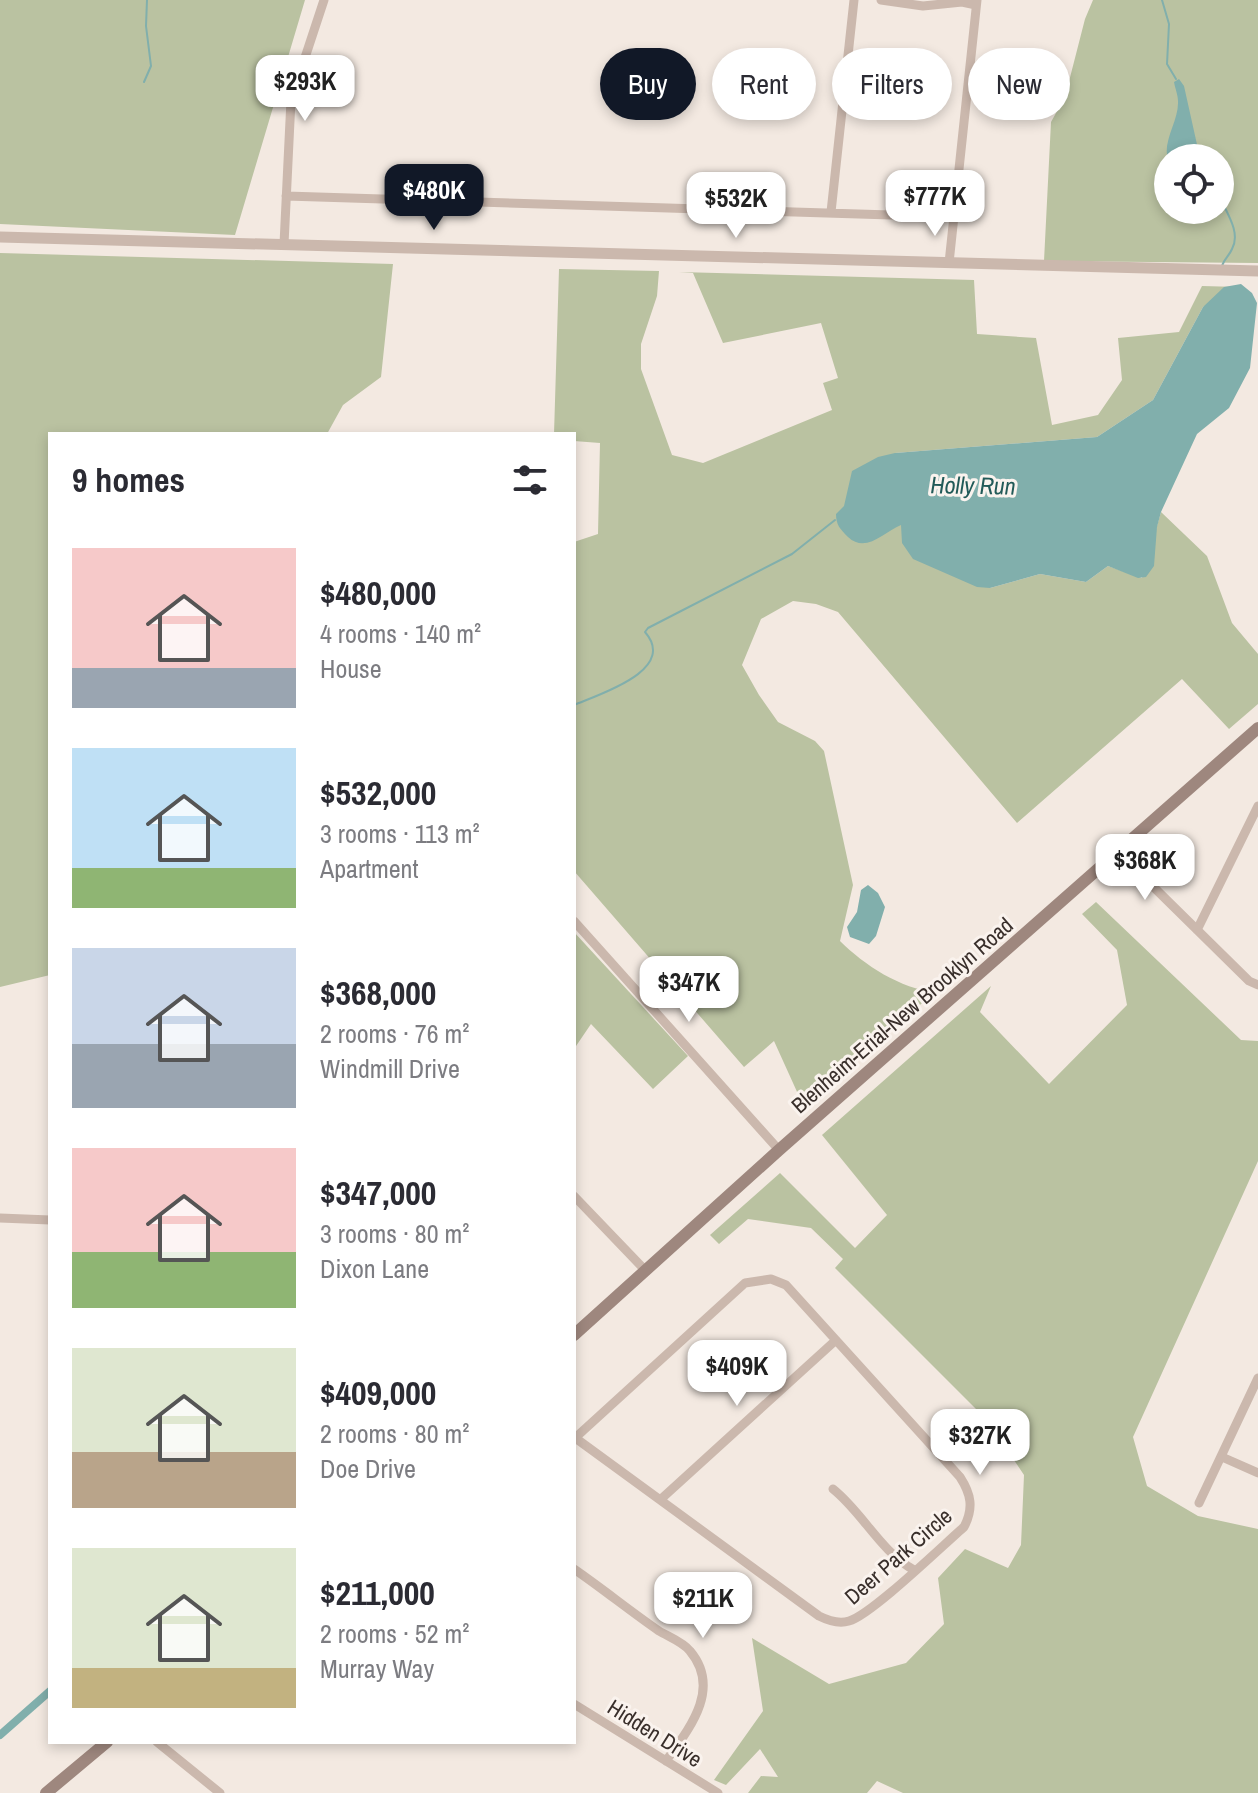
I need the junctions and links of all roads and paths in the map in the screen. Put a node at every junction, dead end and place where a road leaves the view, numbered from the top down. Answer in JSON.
{"nodes":[{"id":1,"x":324,"y":0,"type":"edge"},
{"id":2,"x":854,"y":0,"type":"edge"},
{"id":3,"x":881,"y":0,"type":"edge"},
{"id":4,"x":976,"y":2,"type":"edge"},
{"id":5,"x":286,"y":196,"type":"junction"},
{"id":6,"x":831,"y":212,"type":"junction"},
{"id":7,"x":955,"y":217,"type":"junction"},
{"id":8,"x":0,"y":237,"type":"edge"},
{"id":9,"x":284,"y":244,"type":"junction"},
{"id":10,"x":949,"y":263,"type":"junction"},
{"id":11,"x":1258,"y":271,"type":"edge"},
{"id":12,"x":1258,"y":728,"type":"edge"},
{"id":13,"x":1258,"y":806,"type":"edge"},
{"id":14,"x":1117,"y":851,"type":"junction"},
{"id":15,"x":576,"y":923,"type":"edge"},
{"id":16,"x":1197,"y":930,"type":"junction"},
{"id":17,"x":1258,"y":985,"type":"edge"},
{"id":18,"x":779,"y":1150,"type":"junction"},
{"id":19,"x":576,"y":1198,"type":"edge"},
{"id":20,"x":0,"y":1218,"type":"edge"},
{"id":21,"x":48,"y":1220,"type":"edge"},
{"id":22,"x":645,"y":1270,"type":"junction"},
{"id":23,"x":576,"y":1333,"type":"edge"},
{"id":24,"x":836,"y":1340,"type":"junction"},
{"id":25,"x":1258,"y":1378,"type":"edge"},
{"id":26,"x":576,"y":1436,"type":"edge"},
{"id":27,"x":576,"y":1438,"type":"edge"},
{"id":28,"x":1222,"y":1457,"type":"junction"},
{"id":29,"x":1258,"y":1473,"type":"edge"},
{"id":30,"x":833,"y":1489,"type":"dead end"},
{"id":31,"x":660,"y":1500,"type":"junction"},
{"id":32,"x":1199,"y":1503,"type":"dead end"},
{"id":33,"x":576,"y":1570,"type":"edge"},
{"id":34,"x":914,"y":1570,"type":"junction"},
{"id":35,"x":576,"y":1705,"type":"edge"},
{"id":36,"x":105,"y":1744,"type":"edge"},
{"id":37,"x":159,"y":1744,"type":"edge"},
{"id":38,"x":666,"y":1761,"type":"junction"},
{"id":39,"x":46,"y":1793,"type":"edge"},
{"id":40,"x":220,"y":1793,"type":"edge"},
{"id":41,"x":718,"y":1793,"type":"edge"}],
"edges":[{"from":1,"to":5,"type":"street"},
{"from":2,"to":6,"type":"street"},
{"from":3,"to":4,"type":"street"},
{"from":4,"to":7,"type":"street"},
{"from":5,"to":6,"type":"street"},
{"from":5,"to":9,"type":"street"},
{"from":6,"to":7,"type":"street"},
{"from":7,"to":10,"type":"street"},
{"from":8,"to":9,"type":"street"},
{"from":9,"to":10,"type":"street"},
{"from":10,"to":11,"type":"street"},
{"from":12,"to":14,"type":"main road","name":"Blenheim-Erial-New Brooklyn Road"},
{"from":13,"to":16,"type":"street"},
{"from":14,"to":16,"type":"street"},
{"from":14,"to":18,"type":"main road","name":"Blenheim-Erial-New Brooklyn Road"},
{"from":15,"to":18,"type":"street"},
{"from":16,"to":17,"type":"street"},
{"from":18,"to":22,"type":"main road","name":"Blenheim-Erial-New Brooklyn Road"},
{"from":19,"to":22,"type":"street"},
{"from":20,"to":21,"type":"street"},
{"from":22,"to":23,"type":"main road","name":"Blenheim-Erial-New Brooklyn Road"},
{"from":24,"to":26,"type":"street","name":"Deer Park Circle"},
{"from":24,"to":31,"type":"street"},
{"from":24,"to":34,"type":"street","name":"Deer Park Circle"},
{"from":25,"to":28,"type":"street"},
{"from":27,"to":31,"type":"street","name":"Deer Park Circle"},
{"from":28,"to":29,"type":"street"},
{"from":28,"to":32,"type":"street"},
{"from":30,"to":34,"type":"street"},
{"from":31,"to":34,"type":"street","name":"Deer Park Circle"},
{"from":33,"to":38,"type":"street"},
{"from":35,"to":38,"type":"street","name":"Hidden Drive"},
{"from":36,"to":39,"type":"main road"},
{"from":37,"to":40,"type":"street"},
{"from":38,"to":41,"type":"street","name":"Hidden Drive"}]}
